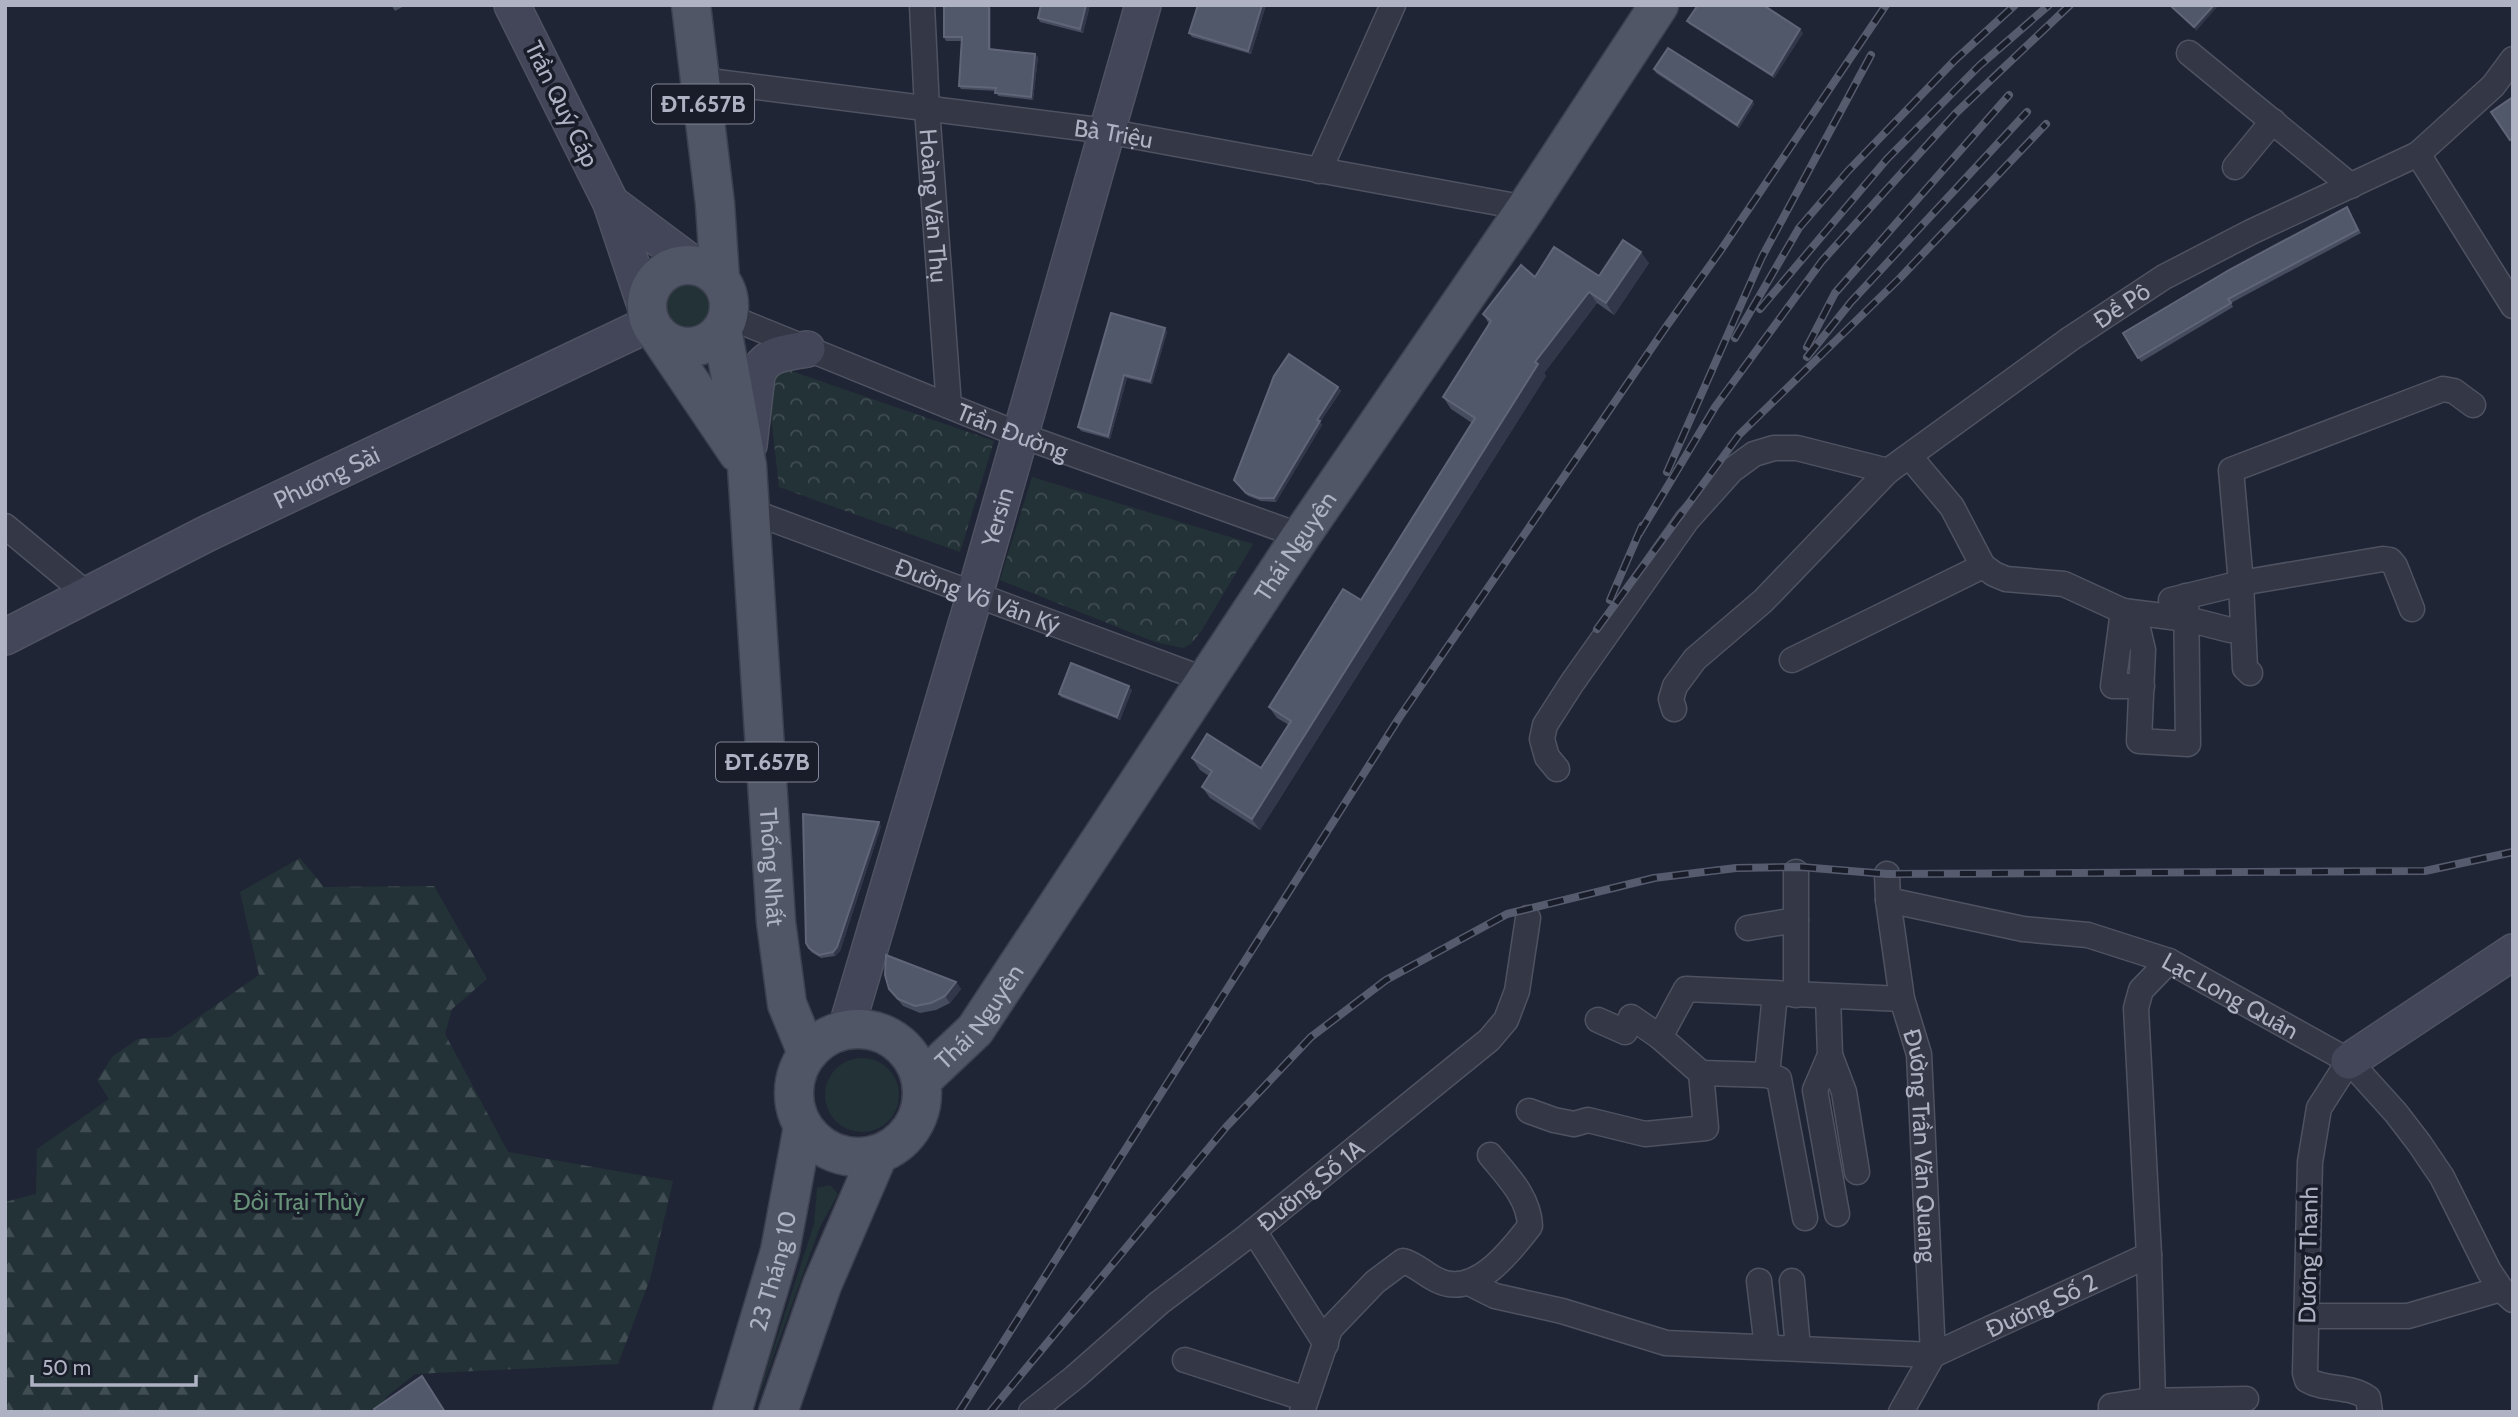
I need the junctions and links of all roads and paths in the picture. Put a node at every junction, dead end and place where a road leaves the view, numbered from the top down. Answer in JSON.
{"nodes":[{"id":1,"x":512,"y":5,"type":"edge"},
{"id":2,"x":691,"y":5,"type":"edge"},
{"id":3,"x":922,"y":5,"type":"edge"},
{"id":4,"x":1143,"y":5,"type":"edge"},
{"id":5,"x":1393,"y":5,"type":"edge"},
{"id":6,"x":1659,"y":5,"type":"edge"},
{"id":7,"x":2189,"y":52,"type":"dead end"},
{"id":8,"x":2513,"y":59,"type":"edge"},
{"id":9,"x":701,"y":80,"type":"junction"},
{"id":10,"x":927,"y":109,"type":"junction"},
{"id":11,"x":2273,"y":121,"type":"junction"},
{"id":12,"x":1107,"y":131,"type":"junction"},
{"id":13,"x":2418,"y":154,"type":"junction"},
{"id":14,"x":2235,"y":167,"type":"dead end"},
{"id":15,"x":1319,"y":171,"type":"junction"},
{"id":16,"x":2351,"y":186,"type":"junction"},
{"id":17,"x":611,"y":204,"type":"junction"},
{"id":18,"x":1526,"y":208,"type":"junction"},
{"id":19,"x":716,"y":298,"type":"junction"},
{"id":20,"x":2513,"y":306,"type":"edge"},
{"id":21,"x":654,"y":328,"type":"junction"},
{"id":22,"x":807,"y":349,"type":"junction"},
{"id":23,"x":2473,"y":405,"type":"dead end"},
{"id":24,"x":949,"y":406,"type":"junction"},
{"id":25,"x":1020,"y":435,"type":"junction"},
{"id":26,"x":1910,"y":457,"type":"junction"},
{"id":27,"x":747,"y":466,"type":"junction"},
{"id":28,"x":1888,"y":471,"type":"junction"},
{"id":29,"x":750,"y":511,"type":"junction"},
{"id":30,"x":5,"y":526,"type":"edge"},
{"id":31,"x":1301,"y":536,"type":"junction"},
{"id":32,"x":1983,"y":566,"type":"junction"},
{"id":33,"x":2241,"y":583,"type":"junction"},
{"id":34,"x":975,"y":594,"type":"junction"},
{"id":35,"x":88,"y":595,"type":"junction"},
{"id":36,"x":2186,"y":607,"type":"junction"},
{"id":37,"x":2412,"y":609,"type":"dead end"},
{"id":38,"x":2123,"y":611,"type":"junction"},
{"id":39,"x":2243,"y":630,"type":"junction"},
{"id":40,"x":5,"y":637,"type":"edge"},
{"id":41,"x":1793,"y":660,"type":"dead end"},
{"id":42,"x":2250,"y":673,"type":"dead end"},
{"id":43,"x":1206,"y":680,"type":"junction"},
{"id":44,"x":1674,"y":709,"type":"dead end"},
{"id":45,"x":1557,"y":769,"type":"dead end"},
{"id":46,"x":1796,"y":872,"type":"dead end"},
{"id":47,"x":1887,"y":874,"type":"dead end"},
{"id":48,"x":1888,"y":900,"type":"junction"},
{"id":49,"x":1528,"y":918,"type":"dead end"},
{"id":50,"x":1796,"y":920,"type":"junction"},
{"id":51,"x":1748,"y":928,"type":"dead end"},
{"id":52,"x":2513,"y":952,"type":"edge"},
{"id":53,"x":2169,"y":961,"type":"junction"},
{"id":54,"x":1785,"y":994,"type":"junction"},
{"id":55,"x":1828,"y":996,"type":"junction"},
{"id":56,"x":1902,"y":999,"type":"junction"},
{"id":57,"x":1598,"y":1020,"type":"dead end"},
{"id":58,"x":846,"y":1029,"type":"junction"},
{"id":59,"x":1660,"y":1037,"type":"junction"},
{"id":60,"x":807,"y":1053,"type":"junction"},
{"id":61,"x":1830,"y":1055,"type":"junction"},
{"id":62,"x":2349,"y":1061,"type":"junction"},
{"id":63,"x":1702,"y":1073,"type":"junction"},
{"id":64,"x":1767,"y":1075,"type":"junction"},
{"id":65,"x":922,"y":1080,"type":"junction"},
{"id":66,"x":1529,"y":1111,"type":"dead end"},
{"id":67,"x":803,"y":1127,"type":"junction"},
{"id":68,"x":878,"y":1155,"type":"junction"},
{"id":69,"x":1490,"y":1155,"type":"dead end"},
{"id":70,"x":1857,"y":1172,"type":"dead end"},
{"id":71,"x":1837,"y":1214,"type":"dead end"},
{"id":72,"x":1805,"y":1218,"type":"dead end"},
{"id":73,"x":1254,"y":1231,"type":"junction"},
{"id":74,"x":2149,"y":1255,"type":"junction"},
{"id":75,"x":1792,"y":1280,"type":"dead end"},
{"id":76,"x":1759,"y":1282,"type":"dead end"},
{"id":77,"x":1469,"y":1283,"type":"junction"},
{"id":78,"x":2507,"y":1294,"type":"edge"},
{"id":79,"x":2307,"y":1316,"type":"junction"},
{"id":80,"x":1326,"y":1344,"type":"junction"},
{"id":81,"x":1767,"y":1347,"type":"junction"},
{"id":82,"x":1798,"y":1348,"type":"junction"},
{"id":83,"x":1933,"y":1355,"type":"junction"},
{"id":84,"x":1185,"y":1360,"type":"dead end"},
{"id":85,"x":2246,"y":1399,"type":"dead end"},
{"id":86,"x":2153,"y":1401,"type":"junction"},
{"id":87,"x":1304,"y":1405,"type":"edge"},
{"id":88,"x":728,"y":1409,"type":"edge"},
{"id":89,"x":778,"y":1412,"type":"edge"},
{"id":90,"x":1031,"y":1412,"type":"edge"},
{"id":91,"x":1901,"y":1412,"type":"edge"},
{"id":92,"x":2111,"y":1412,"type":"edge"},
{"id":93,"x":2370,"y":1412,"type":"edge"}],
"edges":[{"from":1,"to":17,"type":"street","name":"Trần Quý Cáp"},
{"from":2,"to":9,"type":"main road","name":"Thống Nhất","number":"ĐT.657B"},
{"from":3,"to":10,"type":"street","name":"Hoàng Văn Thụ"},
{"from":4,"to":12,"type":"street","name":"Yersin"},
{"from":5,"to":15,"type":"street"},
{"from":6,"to":18,"type":"main road","name":"Thái Nguyên"},
{"from":7,"to":11,"type":"street"},
{"from":8,"to":13,"type":"street","name":"Đề Pô"},
{"from":9,"to":10,"type":"street","name":"Bà Triệu"},
{"from":9,"to":19,"type":"main road","name":"Thống Nhất","number":"ĐT.657B"},
{"from":10,"to":12,"type":"street","name":"Bà Triệu"},
{"from":10,"to":24,"type":"street","name":"Hoàng Văn Thụ"},
{"from":11,"to":14,"type":"street"},
{"from":11,"to":16,"type":"street"},
{"from":12,"to":15,"type":"street","name":"Bà Triệu"},
{"from":12,"to":25,"type":"street","name":"Yersin"},
{"from":13,"to":16,"type":"street","name":"Đề Pô"},
{"from":13,"to":20,"type":"street"},
{"from":15,"to":18,"type":"street","name":"Bà Triệu"},
{"from":16,"to":26,"type":"street","name":"Đề Pô"},
{"from":17,"to":19,"type":"street","name":"Trần Quý Cáp"},
{"from":17,"to":21,"type":"street","name":"Trần Quý Cáp"},
{"from":18,"to":31,"type":"main road","name":"Thái Nguyên"},
{"from":19,"to":21,"type":"main road"},
{"from":19,"to":21,"type":"main road"},
{"from":19,"to":22,"type":"street","name":"Trần Đường"},
{"from":19,"to":27,"type":"main road","name":"Thống Nhất","number":"ĐT.657B"},
{"from":21,"to":27,"type":"main road"},
{"from":21,"to":35,"type":"street","name":"Phương Sài"},
{"from":22,"to":24,"type":"street","name":"Trần Đường"},
{"from":22,"to":27,"type":"street"},
{"from":23,"to":33,"type":"street"},
{"from":24,"to":25,"type":"street","name":"Trần Đường"},
{"from":25,"to":31,"type":"street","name":"Trần Đường"},
{"from":25,"to":34,"type":"street","name":"Yersin"},
{"from":26,"to":28,"type":"street","name":"Đề Pô"},
{"from":26,"to":32,"type":"street"},
{"from":27,"to":29,"type":"main road","name":"Thống Nhất","number":"ĐT.657B"},
{"from":28,"to":44,"type":"street","name":"Đề Pô"},
{"from":28,"to":45,"type":"street"},
{"from":29,"to":34,"type":"street","name":"Đường Võ Văn Ký"},
{"from":29,"to":60,"type":"main road","name":"Thống Nhất","number":"ĐT.657B"},
{"from":30,"to":35,"type":"street"},
{"from":31,"to":43,"type":"main road","name":"Thái Nguyên"},
{"from":32,"to":38,"type":"street"},
{"from":32,"to":41,"type":"street"},
{"from":33,"to":36,"type":"street"},
{"from":33,"to":37,"type":"street"},
{"from":33,"to":39,"type":"street"},
{"from":34,"to":43,"type":"street","name":"Đường Võ Văn Ký"},
{"from":34,"to":58,"type":"street","name":"Yersin"},
{"from":35,"to":40,"type":"street","name":"Phương Sài"},
{"from":36,"to":38,"type":"street"},
{"from":36,"to":38,"type":"street"},
{"from":36,"to":39,"type":"street"},
{"from":39,"to":42,"type":"street"},
{"from":43,"to":65,"type":"main road","name":"Thái Nguyên"},
{"from":46,"to":50,"type":"street"},
{"from":47,"to":48,"type":"street","name":"Đường Trần Văn Quang"},
{"from":48,"to":53,"type":"street"},
{"from":48,"to":56,"type":"street","name":"Đường Trần Văn Quang"},
{"from":49,"to":73,"type":"street","name":"Đường Số 1A"},
{"from":50,"to":51,"type":"street"},
{"from":50,"to":54,"type":"street"},
{"from":52,"to":62,"type":"street"},
{"from":53,"to":62,"type":"street","name":"Lạc Long Quân"},
{"from":53,"to":74,"type":"street","name":"Lạc Long Quân"},
{"from":54,"to":55,"type":"street"},
{"from":54,"to":59,"type":"street"},
{"from":54,"to":64,"type":"street"},
{"from":55,"to":56,"type":"street"},
{"from":55,"to":61,"type":"street"},
{"from":56,"to":83,"type":"street","name":"Đường Trần Văn Quang"},
{"from":57,"to":59,"type":"street"},
{"from":58,"to":60,"type":"main road"},
{"from":58,"to":65,"type":"main road"},
{"from":59,"to":63,"type":"street"},
{"from":60,"to":67,"type":"main road"},
{"from":61,"to":70,"type":"street"},
{"from":61,"to":71,"type":"street"},
{"from":62,"to":78,"type":"street","name":"Lạc Long Quân"},
{"from":62,"to":79,"type":"street","name":"Dương Thanh"},
{"from":63,"to":64,"type":"street"},
{"from":63,"to":66,"type":"street"},
{"from":64,"to":72,"type":"street"},
{"from":65,"to":68,"type":"main road"},
{"from":67,"to":68,"type":"main road"},
{"from":67,"to":88,"type":"main road","name":"23 Tháng 10"},
{"from":68,"to":89,"type":"main road","name":"23 Tháng 10"},
{"from":69,"to":77,"type":"street"},
{"from":73,"to":80,"type":"street"},
{"from":73,"to":90,"type":"street","name":"Đường Số 1A"},
{"from":74,"to":83,"type":"street","name":"Đường Số 2"},
{"from":74,"to":86,"type":"street","name":"Lạc Long Quân"},
{"from":75,"to":82,"type":"street"},
{"from":76,"to":81,"type":"street"},
{"from":77,"to":80,"type":"street"},
{"from":77,"to":81,"type":"street"},
{"from":78,"to":79,"type":"street"},
{"from":79,"to":93,"type":"street","name":"Dương Thanh"},
{"from":80,"to":87,"type":"street"},
{"from":81,"to":82,"type":"street"},
{"from":82,"to":83,"type":"street"},
{"from":83,"to":91,"type":"street"},
{"from":84,"to":87,"type":"street"},
{"from":85,"to":86,"type":"street"},
{"from":86,"to":92,"type":"street"}]}
